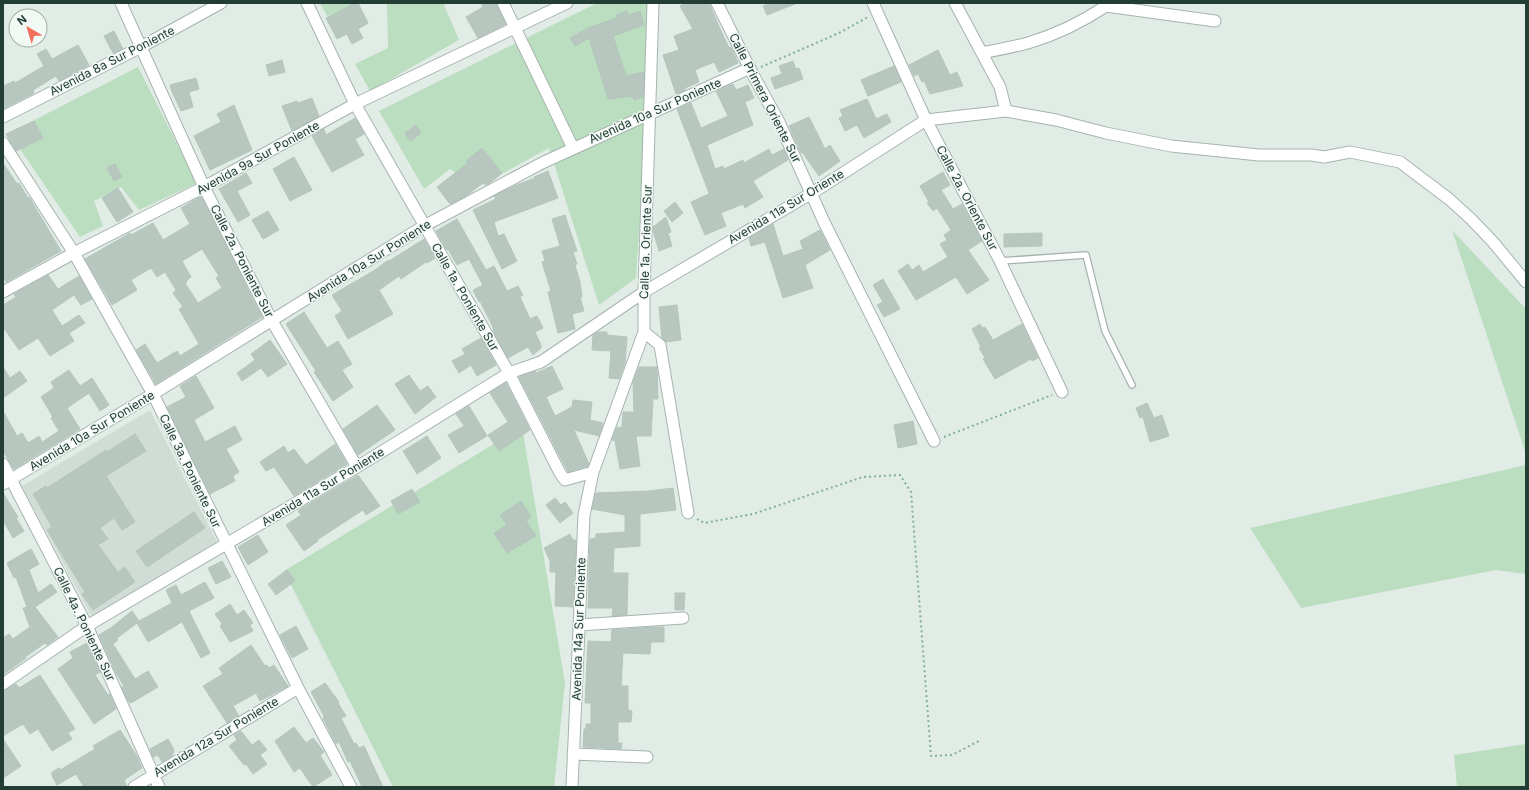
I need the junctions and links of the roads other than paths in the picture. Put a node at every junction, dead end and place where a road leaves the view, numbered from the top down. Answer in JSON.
{"nodes":[{"id":1,"x":121,"y":3,"type":"edge"},
{"id":2,"x":221,"y":3,"type":"edge"},
{"id":3,"x":307,"y":3,"type":"edge"},
{"id":4,"x":503,"y":3,"type":"edge"},
{"id":5,"x":567,"y":3,"type":"edge"},
{"id":6,"x":653,"y":3,"type":"edge"},
{"id":7,"x":718,"y":3,"type":"edge"},
{"id":8,"x":955,"y":3,"type":"edge"},
{"id":9,"x":875,"y":8,"type":"edge"},
{"id":10,"x":1214,"y":21,"type":"dead end"},
{"id":11,"x":514,"y":27,"type":"junction"},
{"id":12,"x":141,"y":47,"type":"junction"},
{"id":13,"x":982,"y":53,"type":"junction"},
{"id":14,"x":751,"y":70,"type":"junction"},
{"id":15,"x":355,"y":104,"type":"junction"},
{"id":16,"x":1006,"y":111,"type":"junction"},
{"id":17,"x":650,"y":113,"type":"junction"},
{"id":18,"x":3,"y":117,"type":"edge"},
{"id":19,"x":926,"y":120,"type":"junction"},
{"id":20,"x":3,"y":143,"type":"edge"},
{"id":21,"x":573,"y":148,"type":"junction"},
{"id":22,"x":204,"y":187,"type":"junction"},
{"id":23,"x":812,"y":193,"type":"junction"},
{"id":24,"x":424,"y":226,"type":"junction"},
{"id":25,"x":74,"y":253,"type":"junction"},
{"id":26,"x":1000,"y":261,"type":"junction"},
{"id":27,"x":1526,"y":282,"type":"edge"},
{"id":28,"x":3,"y":292,"type":"edge"},
{"id":29,"x":644,"y":292,"type":"junction"},
{"id":30,"x":272,"y":321,"type":"junction"},
{"id":31,"x":644,"y":332,"type":"junction"},
{"id":32,"x":509,"y":373,"type":"junction"},
{"id":33,"x":1132,"y":385,"type":"dead end"},
{"id":34,"x":1062,"y":392,"type":"road end"},
{"id":35,"x":153,"y":394,"type":"junction"},
{"id":36,"x":934,"y":441,"type":"road end"},
{"id":37,"x":3,"y":464,"type":"edge"},
{"id":38,"x":357,"y":467,"type":"junction"},
{"id":39,"x":593,"y":472,"type":"junction"},
{"id":40,"x":7,"y":482,"type":"edge"},
{"id":41,"x":688,"y":513,"type":"road end"},
{"id":42,"x":226,"y":545,"type":"junction"},
{"id":43,"x":683,"y":618,"type":"dead end"},
{"id":44,"x":579,"y":625,"type":"junction"},
{"id":45,"x":87,"y":626,"type":"junction"},
{"id":46,"x":3,"y":684,"type":"edge"},
{"id":47,"x":298,"y":688,"type":"junction"},
{"id":48,"x":573,"y":754,"type":"junction"},
{"id":49,"x":647,"y":757,"type":"dead end"},
{"id":50,"x":153,"y":775,"type":"junction"},
{"id":51,"x":134,"y":787,"type":"edge"},
{"id":52,"x":159,"y":787,"type":"edge"},
{"id":53,"x":351,"y":787,"type":"edge"},
{"id":54,"x":572,"y":787,"type":"edge"}],
"edges":[{"from":1,"to":12,"type":"street","name":"Calle 2a. Poniente Sur"},
{"from":2,"to":12,"type":"street","name":"Avenida 8a Sur Poniente"},
{"from":3,"to":15,"type":"street","name":"Calle 1a. Poniente Sur"},
{"from":4,"to":11,"type":"street"},
{"from":5,"to":11,"type":"street","name":"Avenida 9a Sur Poniente"},
{"from":6,"to":17,"type":"street","name":"Calle 1a. Oriente Sur"},
{"from":7,"to":14,"type":"street","name":"Calle Primera Oriente Sur"},
{"from":8,"to":13,"type":"street"},
{"from":9,"to":19,"type":"street","name":"Calle 2a. Oriente Sur"},
{"from":10,"to":13,"type":"street"},
{"from":11,"to":15,"type":"street","name":"Avenida 9a Sur Poniente"},
{"from":11,"to":21,"type":"street"},
{"from":12,"to":18,"type":"street","name":"Avenida 8a Sur Poniente"},
{"from":12,"to":22,"type":"street","name":"Calle 2a. Poniente Sur"},
{"from":13,"to":16,"type":"street"},
{"from":14,"to":17,"type":"street","name":"Avenida 10a Sur Poniente"},
{"from":14,"to":23,"type":"street","name":"Calle Primera Oriente Sur"},
{"from":15,"to":22,"type":"street","name":"Avenida 9a Sur Poniente"},
{"from":15,"to":24,"type":"street","name":"Calle 1a. Poniente Sur"},
{"from":16,"to":19,"type":"street"},
{"from":16,"to":27,"type":"street"},
{"from":17,"to":21,"type":"street","name":"Avenida 10a Sur Poniente"},
{"from":17,"to":29,"type":"street","name":"Calle 1a. Oriente Sur"},
{"from":19,"to":23,"type":"street","name":"Avenida 11a Sur Oriente"},
{"from":19,"to":26,"type":"street","name":"Calle 2a. Oriente Sur"},
{"from":20,"to":25,"type":"street","name":"Calle 3a. Poniente Sur"},
{"from":21,"to":24,"type":"street","name":"Avenida 10a Sur Poniente"},
{"from":22,"to":25,"type":"street","name":"Avenida 9a Sur Poniente"},
{"from":22,"to":30,"type":"street","name":"Calle 2a. Poniente Sur"},
{"from":23,"to":29,"type":"street","name":"Avenida 11a Sur Oriente"},
{"from":23,"to":36,"type":"street","name":"Calle Primera Oriente Sur"},
{"from":24,"to":30,"type":"street","name":"Avenida 10a Sur Poniente"},
{"from":24,"to":32,"type":"street","name":"Calle 1a. Poniente Sur"},
{"from":25,"to":28,"type":"street","name":"Avenida 9a Sur Poniente"},
{"from":25,"to":35,"type":"street","name":"Calle 3a. Poniente Sur"},
{"from":26,"to":33,"type":"lane"},
{"from":26,"to":34,"type":"street","name":"Calle 2a. Oriente Sur"},
{"from":29,"to":31,"type":"street","name":"Calle 1a. Oriente Sur"},
{"from":29,"to":32,"type":"street","name":"Avenida 11a Sur Poniente"},
{"from":30,"to":35,"type":"street","name":"Avenida 10a Sur Poniente"},
{"from":30,"to":38,"type":"street","name":"Calle 2a. Poniente Sur"},
{"from":31,"to":39,"type":"street","name":"Calle 1a. Oriente Sur"},
{"from":31,"to":41,"type":"street"},
{"from":32,"to":38,"type":"street","name":"Avenida 11a Sur Poniente"},
{"from":32,"to":39,"type":"street","name":"Calle 1a. Poniente Sur"},
{"from":35,"to":40,"type":"street","name":"Avenida 10a Sur Poniente"},
{"from":35,"to":42,"type":"street","name":"Calle 3a. Poniente Sur"},
{"from":37,"to":40,"type":"street","name":"Calle 4a. Poniente Sur"},
{"from":38,"to":42,"type":"street","name":"Avenida 11a Sur Poniente"},
{"from":39,"to":44,"type":"street","name":"Avenida 14a Sur Poniente"},
{"from":40,"to":45,"type":"street","name":"Calle 4a. Poniente Sur"},
{"from":42,"to":45,"type":"street","name":"Avenida 11a Sur Poniente"},
{"from":42,"to":47,"type":"street","name":"Calle 3a. Poniente Sur"},
{"from":43,"to":44,"type":"street"},
{"from":44,"to":48,"type":"street","name":"Avenida 14a Sur Poniente"},
{"from":45,"to":46,"type":"street","name":"Avenida 11a Sur Poniente"},
{"from":45,"to":50,"type":"street","name":"Calle 4a. Poniente Sur"},
{"from":47,"to":50,"type":"street","name":"Avenida 12a Sur Poniente"},
{"from":47,"to":53,"type":"street","name":"Calle 3a. Poniente Sur"},
{"from":48,"to":49,"type":"street"},
{"from":48,"to":54,"type":"street","name":"Avenida 14a Sur Poniente"},
{"from":50,"to":51,"type":"street","name":"Avenida 12a Sur Poniente"},
{"from":50,"to":52,"type":"street","name":"Calle 4a. Poniente Sur"}]}
